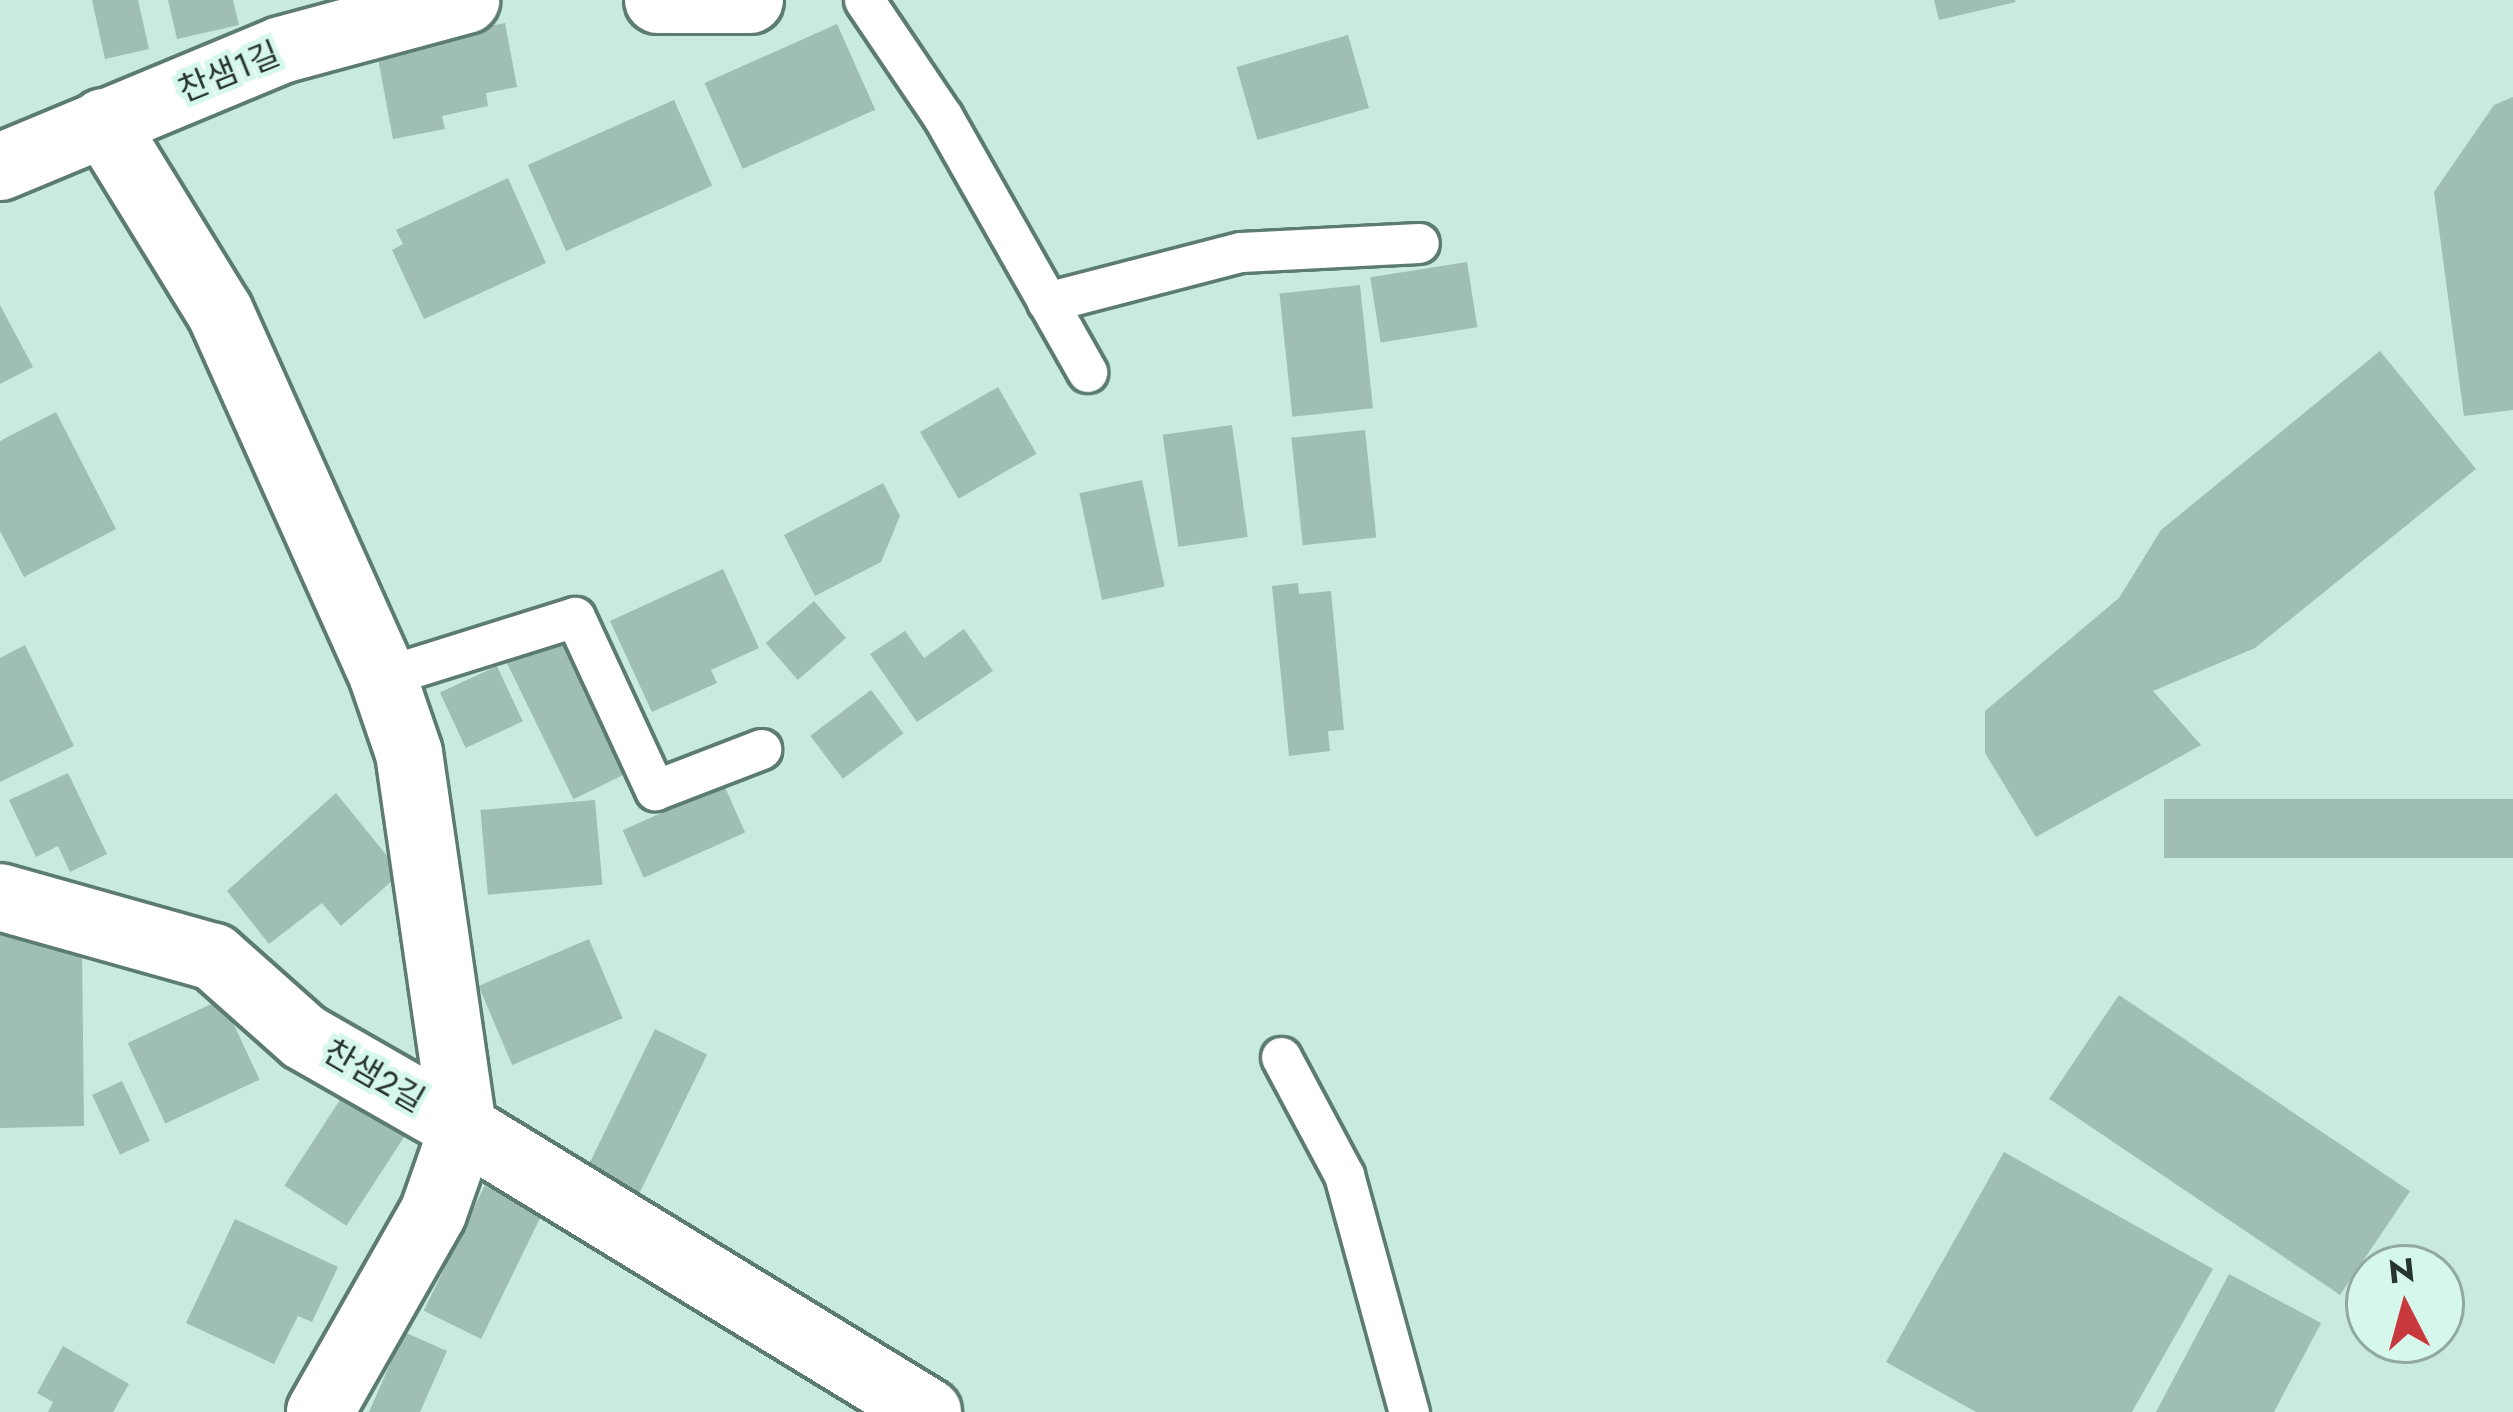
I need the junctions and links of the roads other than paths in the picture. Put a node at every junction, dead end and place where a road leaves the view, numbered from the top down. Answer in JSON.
{"nodes":[{"id":1,"x":466,"y":0,"type":"edge"},
{"id":2,"x":658,"y":0,"type":"edge"},
{"id":3,"x":750,"y":0,"type":"edge"},
{"id":4,"x":864,"y":0,"type":"edge"},
{"id":5,"x":104,"y":122,"type":"junction"},
{"id":6,"x":0,"y":167,"type":"edge"},
{"id":7,"x":1418,"y":243,"type":"dead end"},
{"id":8,"x":1047,"y":302,"type":"junction"},
{"id":9,"x":1087,"y":372,"type":"dead end"},
{"id":10,"x":383,"y":677,"type":"junction"},
{"id":11,"x":760,"y":748,"type":"dead end"},
{"id":12,"x":0,"y":898,"type":"edge"},
{"id":13,"x":1281,"y":1057,"type":"dead end"},
{"id":14,"x":464,"y":1128,"type":"junction"},
{"id":15,"x":320,"y":1412,"type":"edge"},
{"id":16,"x":928,"y":1412,"type":"edge"},
{"id":17,"x":1409,"y":1412,"type":"edge"}],
"edges":[{"from":1,"to":5,"type":"street","name":"찬샘1길"},
{"from":2,"to":3,"type":"street"},
{"from":4,"to":8,"type":"lane"},
{"from":5,"to":6,"type":"street","name":"찬샘1길"},
{"from":5,"to":10,"type":"street"},
{"from":7,"to":8,"type":"lane"},
{"from":8,"to":9,"type":"lane"},
{"from":10,"to":11,"type":"lane"},
{"from":10,"to":14,"type":"street"},
{"from":12,"to":14,"type":"street","name":"찬샘2길"},
{"from":13,"to":17,"type":"lane"},
{"from":14,"to":15,"type":"street","name":"찬샘2길"},
{"from":14,"to":16,"type":"street"}]}
